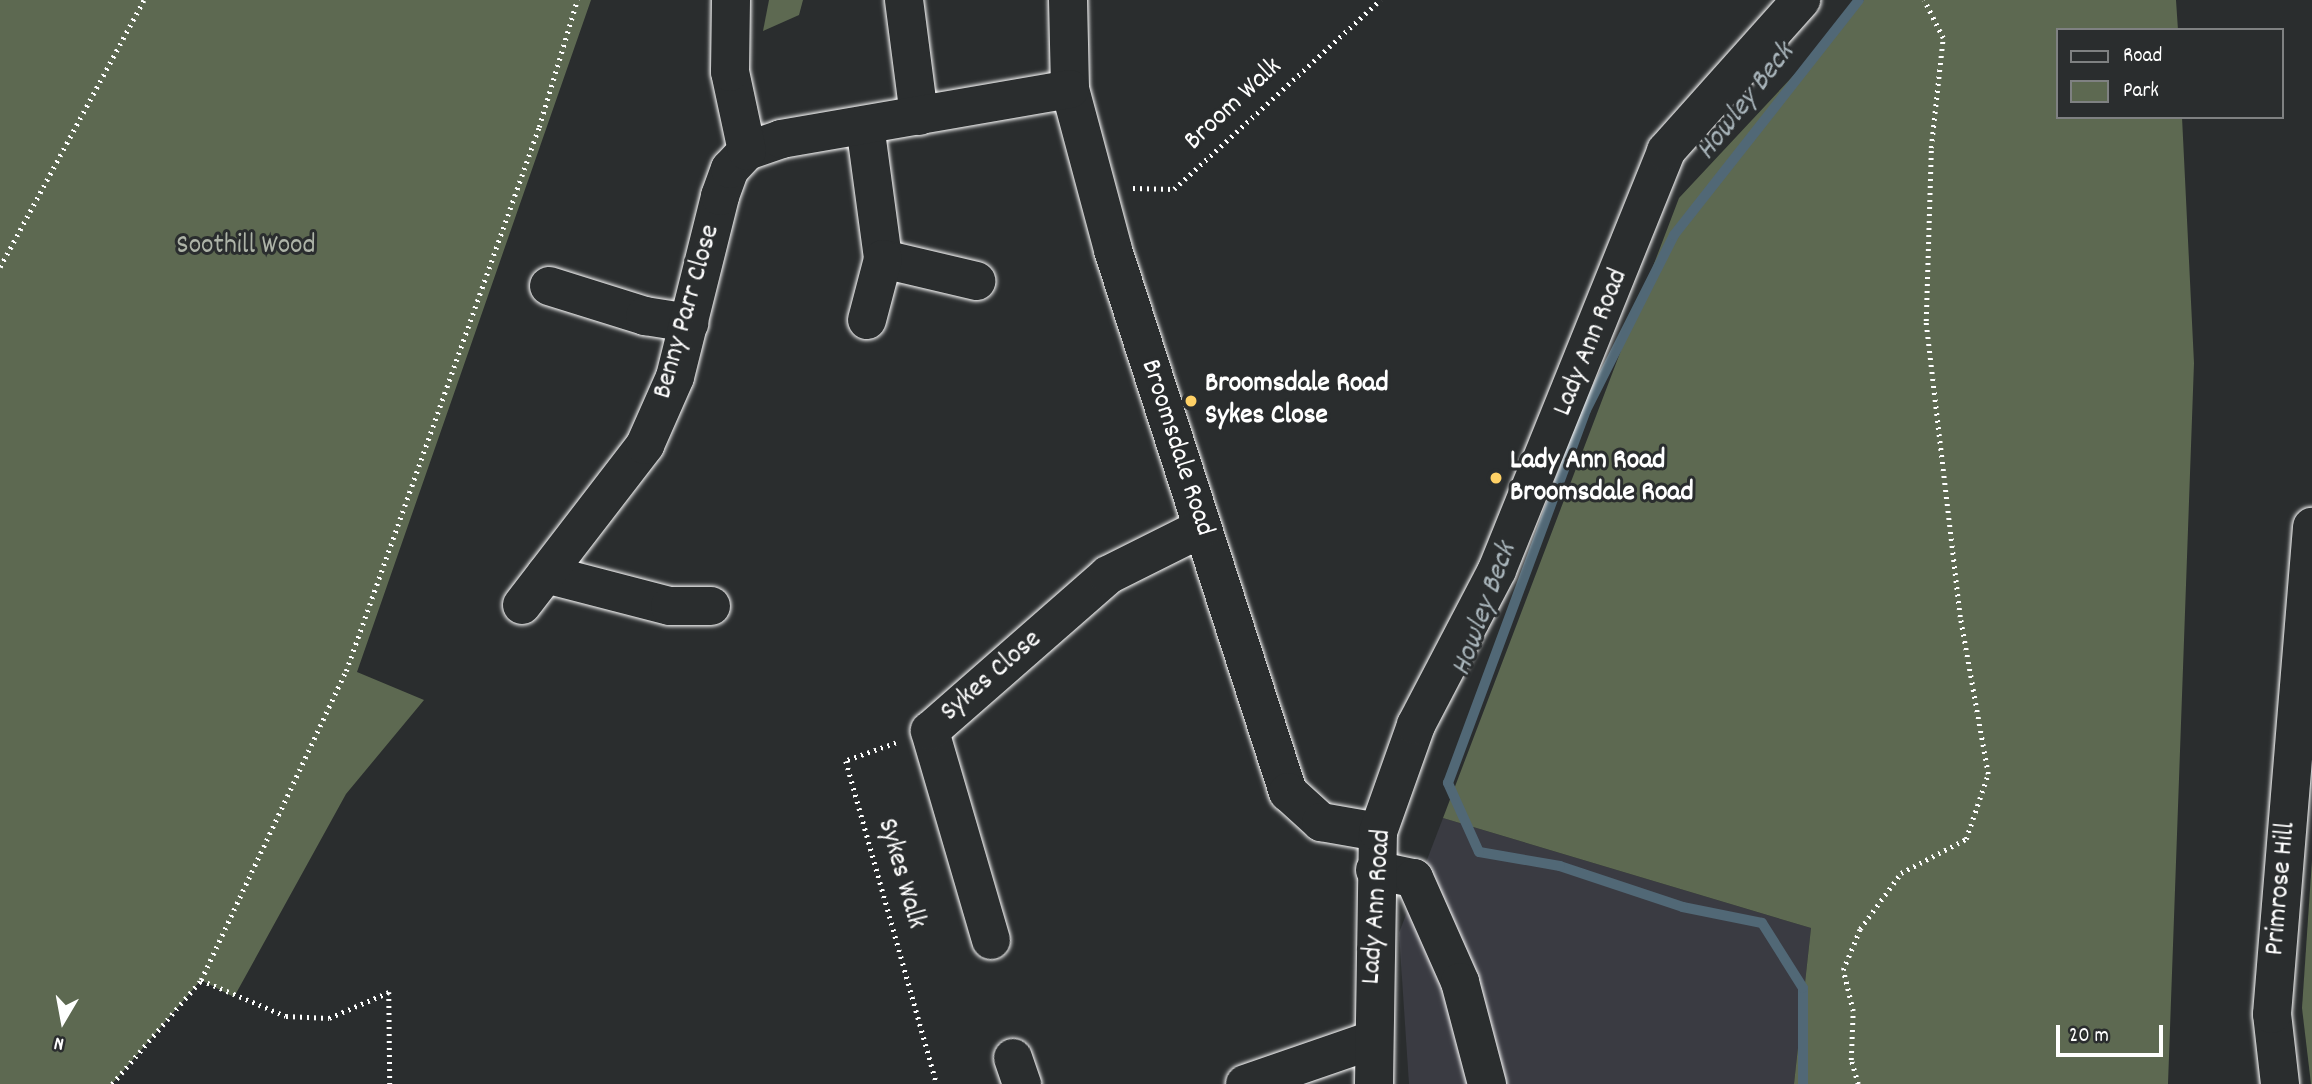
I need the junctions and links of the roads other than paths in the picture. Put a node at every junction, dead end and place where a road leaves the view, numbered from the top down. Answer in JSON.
{"nodes":[{"id":1,"x":732,"y":0,"type":"edge"},
{"id":2,"x":904,"y":0,"type":"edge"},
{"id":3,"x":1068,"y":0,"type":"edge"},
{"id":4,"x":1801,"y":0,"type":"edge"},
{"id":5,"x":1070,"y":89,"type":"junction"},
{"id":6,"x":919,"y":116,"type":"junction"},
{"id":7,"x":865,"y":125,"type":"junction"},
{"id":8,"x":747,"y":151,"type":"junction"},
{"id":9,"x":883,"y":259,"type":"junction"},
{"id":10,"x":976,"y":281,"type":"dead end"},
{"id":11,"x":549,"y":286,"type":"dead end"},
{"id":12,"x":867,"y":320,"type":"dead end"},
{"id":13,"x":689,"y":323,"type":"junction"},
{"id":14,"x":2312,"y":527,"type":"edge"},
{"id":15,"x":1202,"y":528,"type":"junction"},
{"id":16,"x":546,"y":574,"type":"junction"},
{"id":17,"x":522,"y":604,"type":"dead end"},
{"id":18,"x":711,"y":606,"type":"dead end"},
{"id":19,"x":1378,"y":832,"type":"junction"},
{"id":20,"x":1376,"y":870,"type":"junction"},
{"id":21,"x":991,"y":940,"type":"dead end"},
{"id":22,"x":1370,"y":1041,"type":"junction"},
{"id":23,"x":1245,"y":1084,"type":"edge"},
{"id":24,"x":1374,"y":1084,"type":"edge"},
{"id":25,"x":1486,"y":1084,"type":"edge"},
{"id":26,"x":2280,"y":1084,"type":"edge"}],
"edges":[{"from":1,"to":8,"type":"street"},
{"from":2,"to":6,"type":"street"},
{"from":3,"to":5,"type":"street","name":"Broomsdale Road"},
{"from":4,"to":19,"type":"street","name":"Lady Ann Road"},
{"from":5,"to":6,"type":"street"},
{"from":5,"to":15,"type":"street","name":"Broomsdale Road"},
{"from":6,"to":7,"type":"street"},
{"from":7,"to":8,"type":"street"},
{"from":7,"to":9,"type":"street"},
{"from":8,"to":13,"type":"street","name":"Benny Parr Close"},
{"from":9,"to":10,"type":"street"},
{"from":9,"to":12,"type":"street"},
{"from":11,"to":13,"type":"street"},
{"from":13,"to":16,"type":"street","name":"Benny Parr Close"},
{"from":14,"to":26,"type":"street","name":"Primrose Hill"},
{"from":15,"to":19,"type":"street","name":"Broomsdale Road"},
{"from":15,"to":21,"type":"street","name":"Sykes Close"},
{"from":16,"to":17,"type":"street","name":"Benny Parr Close"},
{"from":16,"to":18,"type":"street"},
{"from":19,"to":20,"type":"street","name":"Lady Ann Road"},
{"from":20,"to":22,"type":"street","name":"Lady Ann Road"},
{"from":20,"to":25,"type":"street"},
{"from":22,"to":23,"type":"street"},
{"from":22,"to":24,"type":"street","name":"Lady Ann Road"}]}
